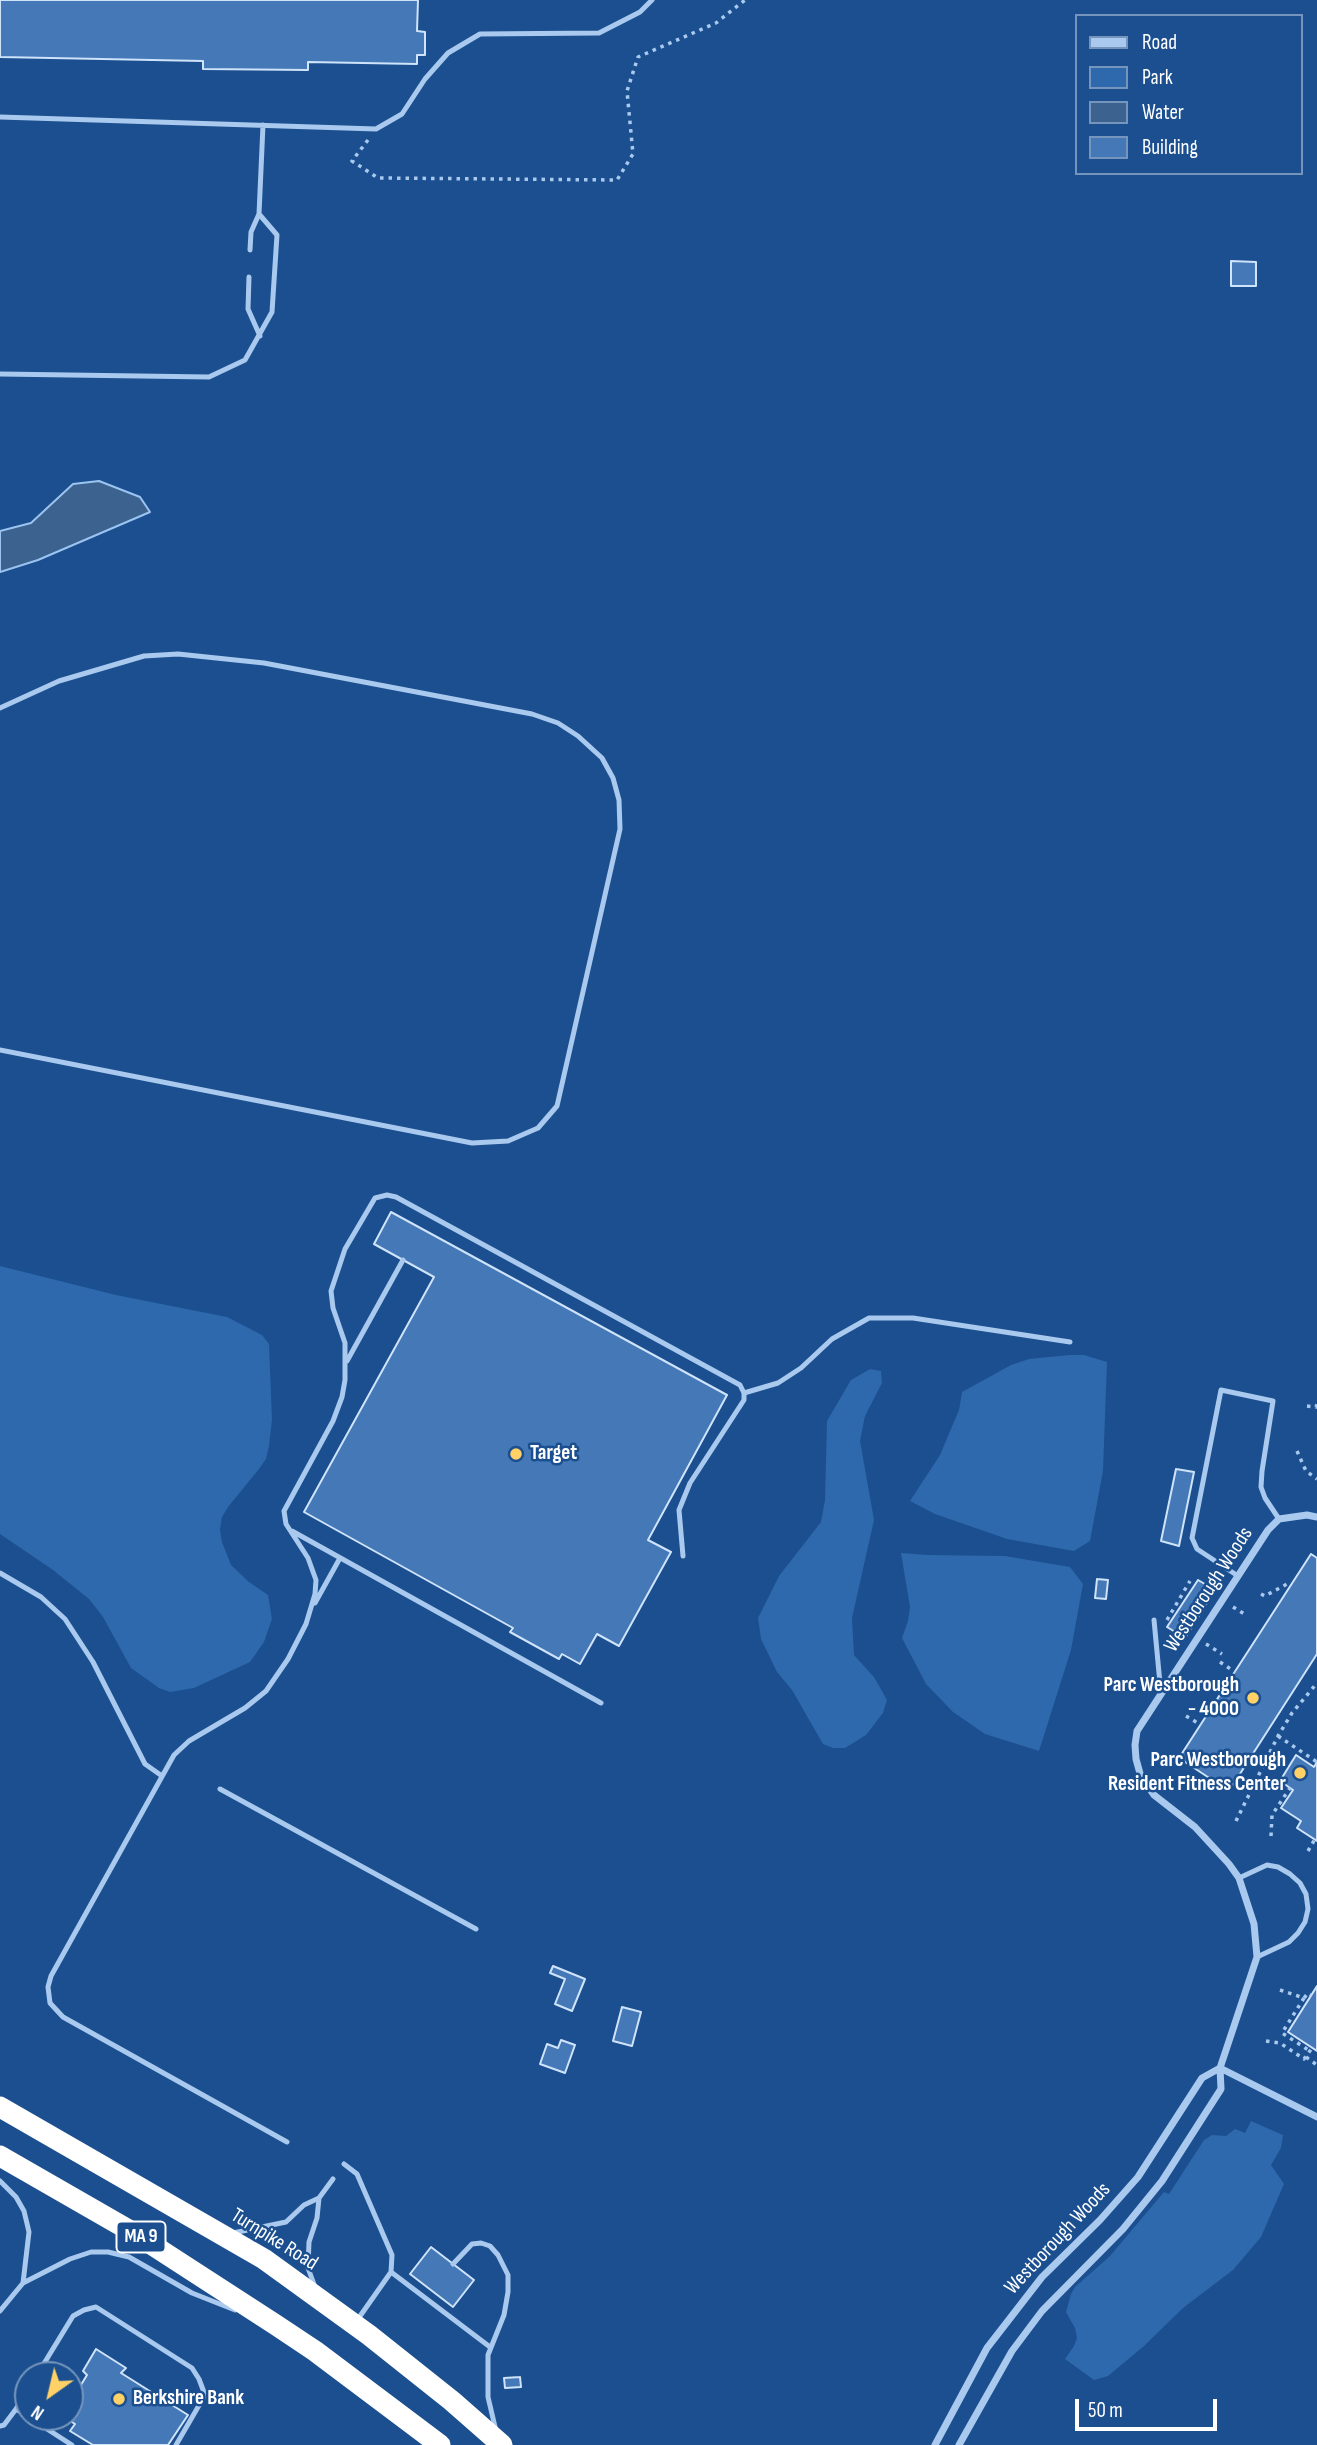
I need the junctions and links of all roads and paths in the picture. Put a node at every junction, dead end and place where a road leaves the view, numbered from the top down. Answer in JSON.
{"nodes":[{"id":1,"x":652,"y":0,"type":"edge"},
{"id":2,"x":745,"y":0,"type":"edge"},
{"id":3,"x":0,"y":117,"type":"edge"},
{"id":4,"x":263,"y":125,"type":"junction"},
{"id":5,"x":376,"y":129,"type":"junction"},
{"id":6,"x":259,"y":214,"type":"junction"},
{"id":7,"x":250,"y":250,"type":"dead end"},
{"id":8,"x":249,"y":277,"type":"dead end"},
{"id":9,"x":260,"y":336,"type":"junction"},
{"id":10,"x":0,"y":374,"type":"edge"},
{"id":11,"x":0,"y":708,"type":"edge"},
{"id":12,"x":0,"y":1050,"type":"edge"},
{"id":13,"x":403,"y":1260,"type":"dead end"},
{"id":14,"x":1070,"y":1342,"type":"dead end"},
{"id":15,"x":346,"y":1364,"type":"junction"},
{"id":16,"x":744,"y":1393,"type":"junction"},
{"id":17,"x":1317,"y":1404,"type":"edge"},
{"id":18,"x":1307,"y":1406,"type":"dead end"},
{"id":19,"x":1297,"y":1451,"type":"dead end"},
{"id":20,"x":1317,"y":1479,"type":"edge"},
{"id":21,"x":1317,"y":1517,"type":"edge"},
{"id":22,"x":1279,"y":1520,"type":"junction"},
{"id":23,"x":289,"y":1530,"type":"junction"},
{"id":24,"x":683,"y":1556,"type":"dead end"},
{"id":25,"x":340,"y":1558,"type":"junction"},
{"id":26,"x":0,"y":1573,"type":"edge"},
{"id":27,"x":1238,"y":1576,"type":"junction"},
{"id":28,"x":1190,"y":1581,"type":"dead end"},
{"id":29,"x":1290,"y":1586,"type":"dead end"},
{"id":30,"x":1261,"y":1594,"type":"dead end"},
{"id":31,"x":1230,"y":1605,"type":"dead end"},
{"id":32,"x":312,"y":1608,"type":"junction"},
{"id":33,"x":1246,"y":1615,"type":"dead end"},
{"id":34,"x":1154,"y":1620,"type":"joint"},
{"id":35,"x":1206,"y":1644,"type":"dead end"},
{"id":36,"x":1222,"y":1654,"type":"dead end"},
{"id":37,"x":1220,"y":1662,"type":"dead end"},
{"id":38,"x":1235,"y":1672,"type":"dead end"},
{"id":39,"x":1317,"y":1683,"type":"edge"},
{"id":40,"x":1161,"y":1695,"type":"junction"},
{"id":41,"x":601,"y":1703,"type":"dead end"},
{"id":42,"x":1186,"y":1716,"type":"dead end"},
{"id":43,"x":1200,"y":1725,"type":"dead end"},
{"id":44,"x":1278,"y":1737,"type":"junction"},
{"id":45,"x":1250,"y":1759,"type":"dead end"},
{"id":46,"x":1317,"y":1760,"type":"edge"},
{"id":47,"x":1263,"y":1767,"type":"junction"},
{"id":48,"x":162,"y":1776,"type":"junction"},
{"id":49,"x":1290,"y":1788,"type":"dead end"},
{"id":50,"x":220,"y":1789,"type":"dead end"},
{"id":51,"x":1236,"y":1821,"type":"dead end"},
{"id":52,"x":1271,"y":1836,"type":"dead end"},
{"id":53,"x":1315,"y":1839,"type":"dead end"},
{"id":54,"x":1308,"y":1852,"type":"dead end"},
{"id":55,"x":1239,"y":1878,"type":"junction"},
{"id":56,"x":476,"y":1929,"type":"dead end"},
{"id":57,"x":1257,"y":1956,"type":"junction"},
{"id":58,"x":1280,"y":1990,"type":"dead end"},
{"id":59,"x":1311,"y":1995,"type":"dead end"},
{"id":60,"x":1304,"y":1998,"type":"junction"},
{"id":61,"x":1266,"y":2041,"type":"dead end"},
{"id":62,"x":1306,"y":2057,"type":"junction"},
{"id":63,"x":1317,"y":2065,"type":"edge"},
{"id":64,"x":1220,"y":2068,"type":"junction"},
{"id":65,"x":0,"y":2107,"type":"edge"},
{"id":66,"x":1317,"y":2117,"type":"edge"},
{"id":67,"x":287,"y":2142,"type":"dead end"},
{"id":68,"x":0,"y":2157,"type":"edge"},
{"id":69,"x":345,"y":2164,"type":"dead end"},
{"id":70,"x":333,"y":2179,"type":"dead end"},
{"id":71,"x":0,"y":2181,"type":"edge"},
{"id":72,"x":319,"y":2198,"type":"junction"},
{"id":73,"x":222,"y":2236,"type":"junction"},
{"id":74,"x":453,"y":2264,"type":"dead end"},
{"id":75,"x":391,"y":2272,"type":"junction"},
{"id":76,"x":23,"y":2283,"type":"junction"},
{"id":77,"x":433,"y":2291,"type":"dead end"},
{"id":78,"x":321,"y":2299,"type":"junction"},
{"id":79,"x":426,"y":2299,"type":"junction"},
{"id":80,"x":0,"y":2311,"type":"edge"},
{"id":81,"x":276,"y":2325,"type":"junction"},
{"id":82,"x":355,"y":2325,"type":"junction"},
{"id":83,"x":490,"y":2347,"type":"junction"},
{"id":84,"x":46,"y":2361,"type":"edge"},
{"id":85,"x":14,"y":2412,"type":"edge"},
{"id":86,"x":0,"y":2426,"type":"edge"},
{"id":87,"x":50,"y":2431,"type":"edge"},
{"id":88,"x":500,"y":2443,"type":"edge"},
{"id":89,"x":72,"y":2445,"type":"edge"},
{"id":90,"x":176,"y":2445,"type":"edge"},
{"id":91,"x":440,"y":2445,"type":"edge"},
{"id":92,"x":935,"y":2445,"type":"edge"},
{"id":93,"x":959,"y":2445,"type":"edge"}],
"edges":[{"from":1,"to":5,"type":"lane"},
{"from":2,"to":5,"type":"path"},
{"from":3,"to":4,"type":"lane"},
{"from":4,"to":5,"type":"lane"},
{"from":4,"to":6,"type":"lane"},
{"from":6,"to":7,"type":"lane"},
{"from":6,"to":9,"type":"lane"},
{"from":8,"to":9,"type":"lane"},
{"from":9,"to":10,"type":"lane"},
{"from":11,"to":12,"type":"lane"},
{"from":13,"to":15,"type":"lane"},
{"from":14,"to":16,"type":"lane"},
{"from":15,"to":16,"type":"lane"},
{"from":15,"to":23,"type":"lane"},
{"from":16,"to":24,"type":"lane"},
{"from":17,"to":18,"type":"path"},
{"from":19,"to":20,"type":"path"},
{"from":21,"to":22,"type":"street","name":"Westborough Woods"},
{"from":22,"to":27,"type":"street","name":"Westborough Woods"},
{"from":22,"to":27,"type":"lane"},
{"from":23,"to":25,"type":"lane"},
{"from":23,"to":32,"type":"lane"},
{"from":25,"to":32,"type":"lane"},
{"from":25,"to":41,"type":"lane"},
{"from":26,"to":48,"type":"lane"},
{"from":27,"to":40,"type":"street","name":"Westborough Woods"},
{"from":28,"to":34,"type":"path"},
{"from":29,"to":30,"type":"path"},
{"from":31,"to":33,"type":"path"},
{"from":32,"to":48,"type":"lane"},
{"from":34,"to":40,"type":"lane"},
{"from":35,"to":36,"type":"path"},
{"from":37,"to":38,"type":"path"},
{"from":39,"to":44,"type":"path"},
{"from":40,"to":55,"type":"street","name":"Westborough Woods"},
{"from":42,"to":43,"type":"path"},
{"from":44,"to":46,"type":"path"},
{"from":44,"to":47,"type":"path"},
{"from":45,"to":47,"type":"path"},
{"from":47,"to":51,"type":"path"},
{"from":48,"to":67,"type":"lane"},
{"from":49,"to":52,"type":"path"},
{"from":50,"to":56,"type":"lane"},
{"from":53,"to":54,"type":"path"},
{"from":55,"to":57,"type":"street"},
{"from":55,"to":57,"type":"lane"},
{"from":57,"to":64,"type":"street","name":"Westborough Woods"},
{"from":58,"to":60,"type":"path"},
{"from":59,"to":60,"type":"path"},
{"from":60,"to":62,"type":"path"},
{"from":61,"to":62,"type":"path"},
{"from":62,"to":63,"type":"path"},
{"from":64,"to":66,"type":"street"},
{"from":64,"to":92,"type":"street","name":"Westborough Woods"},
{"from":64,"to":93,"type":"street","name":"Westborough Woods"},
{"from":65,"to":73,"type":"highway","name":"Turnpike Road","number":"MA 9"},
{"from":68,"to":81,"type":"highway","number":"MA 9"},
{"from":69,"to":75,"type":"lane"},
{"from":70,"to":72,"type":"lane"},
{"from":71,"to":76,"type":"lane"},
{"from":72,"to":73,"type":"lane"},
{"from":72,"to":78,"type":"lane"},
{"from":73,"to":78,"type":"highway","name":"Turnpike Road","number":"MA 9"},
{"from":74,"to":83,"type":"lane"},
{"from":75,"to":79,"type":"lane"},
{"from":75,"to":82,"type":"lane"},
{"from":76,"to":80,"type":"lane"},
{"from":76,"to":81,"type":"lane"},
{"from":77,"to":79,"type":"lane"},
{"from":78,"to":82,"type":"highway","name":"Turnpike Road","number":"MA 9"},
{"from":79,"to":83,"type":"lane"},
{"from":81,"to":91,"type":"highway","number":"MA 9"},
{"from":82,"to":88,"type":"highway","name":"Turnpike Road","number":"MA 9"},
{"from":83,"to":88,"type":"lane"},
{"from":84,"to":90,"type":"lane"},
{"from":85,"to":86,"type":"lane"},
{"from":87,"to":89,"type":"lane"}]}
